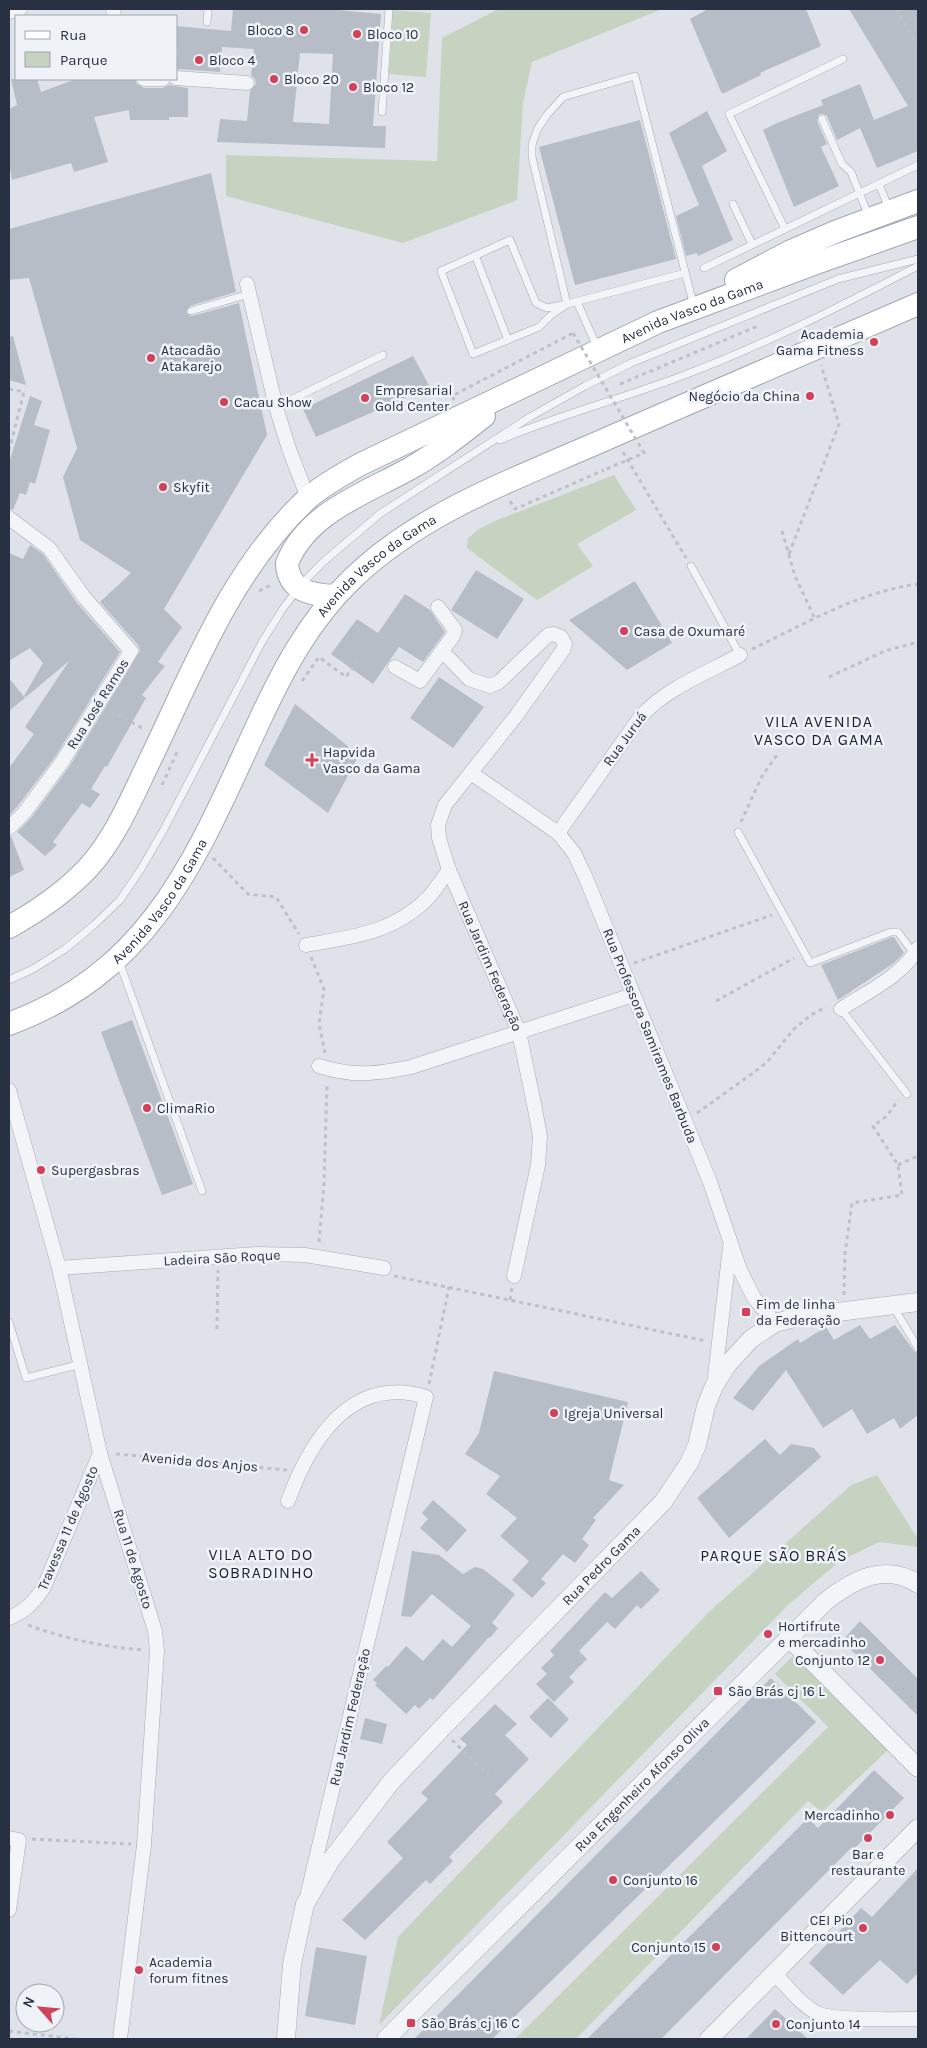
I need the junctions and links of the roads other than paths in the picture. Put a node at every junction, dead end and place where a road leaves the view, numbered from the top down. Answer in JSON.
{"nodes":[{"id":1,"x":20,"y":9,"type":"edge"},
{"id":2,"x":208,"y":9,"type":"edge"},
{"id":3,"x":389,"y":9,"type":"edge"},
{"id":4,"x":9,"y":12,"type":"edge"},
{"id":5,"x":207,"y":22,"type":"dead end"},
{"id":6,"x":843,"y":59,"type":"dead end"},
{"id":7,"x":178,"y":78,"type":"edge"},
{"id":8,"x":247,"y":83,"type":"dead end"},
{"id":9,"x":382,"y":112,"type":"dead end"},
{"id":10,"x":822,"y":119,"type":"dead end"},
{"id":11,"x":918,"y":165,"type":"edge"},
{"id":12,"x":878,"y":184,"type":"junction"},
{"id":13,"x":860,"y":193,"type":"junction"},
{"id":14,"x":918,"y":201,"type":"edge"},
{"id":15,"x":734,"y":204,"type":"dead end"},
{"id":16,"x":880,"y":215,"type":"junction"},
{"id":17,"x":784,"y":229,"type":"junction"},
{"id":18,"x":914,"y":229,"type":"edge"},
{"id":19,"x":752,"y":244,"type":"junction"},
{"id":20,"x":475,"y":255,"type":"junction"},
{"id":21,"x":918,"y":259,"type":"edge"},
{"id":22,"x":918,"y":266,"type":"edge"},
{"id":23,"x":704,"y":268,"type":"dead end"},
{"id":24,"x":685,"y":273,"type":"junction"},
{"id":25,"x":248,"y":289,"type":"joint"},
{"id":26,"x":577,"y":302,"type":"junction"},
{"id":27,"x":693,"y":303,"type":"junction"},
{"id":28,"x":567,"y":304,"type":"junction"},
{"id":29,"x":918,"y":304,"type":"edge"},
{"id":30,"x":191,"y":311,"type":"dead end"},
{"id":31,"x":658,"y":322,"type":"junction"},
{"id":32,"x":508,"y":340,"type":"junction"},
{"id":33,"x":599,"y":351,"type":"junction"},
{"id":34,"x":383,"y":355,"type":"dead end"},
{"id":35,"x":516,"y":391,"type":"junction"},
{"id":36,"x":276,"y":407,"type":"junction"},
{"id":37,"x":484,"y":447,"type":"junction"},
{"id":38,"x":308,"y":498,"type":"junction"},
{"id":39,"x":9,"y":518,"type":"edge"},
{"id":40,"x":691,"y":566,"type":"road end"},
{"id":41,"x":299,"y":587,"type":"junction"},
{"id":42,"x":335,"y":596,"type":"junction"},
{"id":43,"x":438,"y":607,"type":"dead end"},
{"id":44,"x":442,"y":651,"type":"junction"},
{"id":45,"x":740,"y":655,"type":"joint"},
{"id":46,"x":395,"y":667,"type":"dead end"},
{"id":47,"x":471,"y":773,"type":"junction"},
{"id":48,"x":9,"y":828,"type":"edge"},
{"id":49,"x":738,"y":832,"type":"road end"},
{"id":50,"x":558,"y":833,"type":"junction"},
{"id":51,"x":449,"y":870,"type":"junction"},
{"id":52,"x":9,"y":927,"type":"edge"},
{"id":53,"x":306,"y":945,"type":"dead end"},
{"id":54,"x":916,"y":951,"type":"edge"},
{"id":55,"x":118,"y":958,"type":"junction"},
{"id":56,"x":9,"y":980,"type":"edge"},
{"id":57,"x":633,"y":995,"type":"junction"},
{"id":58,"x":840,"y":1009,"type":"joint"},
{"id":59,"x":9,"y":1024,"type":"edge"},
{"id":60,"x":519,"y":1032,"type":"junction"},
{"id":61,"x":320,"y":1066,"type":"dead end"},
{"id":62,"x":9,"y":1090,"type":"edge"},
{"id":63,"x":907,"y":1094,"type":"road end"},
{"id":64,"x":202,"y":1192,"type":"dead end"},
{"id":65,"x":730,"y":1244,"type":"junction"},
{"id":66,"x":59,"y":1268,"type":"junction"},
{"id":67,"x":384,"y":1268,"type":"road end"},
{"id":68,"x":514,"y":1276,"type":"dead end"},
{"id":69,"x":918,"y":1302,"type":"edge"},
{"id":70,"x":892,"y":1304,"type":"junction"},
{"id":71,"x":9,"y":1322,"type":"edge"},
{"id":72,"x":775,"y":1323,"type":"junction"},
{"id":73,"x":918,"y":1348,"type":"edge"},
{"id":74,"x":80,"y":1364,"type":"junction"},
{"id":75,"x":714,"y":1386,"type":"junction"},
{"id":76,"x":100,"y":1453,"type":"junction"},
{"id":77,"x":288,"y":1501,"type":"dead end"},
{"id":78,"x":918,"y":1584,"type":"edge"},
{"id":79,"x":9,"y":1618,"type":"edge"},
{"id":80,"x":790,"y":1639,"type":"junction"},
{"id":81,"x":918,"y":1768,"type":"edge"},
{"id":82,"x":918,"y":1828,"type":"edge"},
{"id":83,"x":14,"y":1839,"type":"edge"},
{"id":84,"x":305,"y":1904,"type":"junction"},
{"id":85,"x":9,"y":1910,"type":"edge"},
{"id":86,"x":774,"y":1973,"type":"junction"},
{"id":87,"x":918,"y":2020,"type":"edge"},
{"id":88,"x":120,"y":2039,"type":"edge"},
{"id":89,"x":286,"y":2039,"type":"edge"},
{"id":90,"x":386,"y":2039,"type":"edge"},
{"id":91,"x":709,"y":2039,"type":"edge"}],
"edges":[{"from":1,"to":4,"type":"street"},
{"from":2,"to":5,"type":"lane"},
{"from":3,"to":9,"type":"lane"},
{"from":6,"to":17,"type":"lane"},
{"from":7,"to":8,"type":"street"},
{"from":10,"to":13,"type":"lane"},
{"from":11,"to":12,"type":"lane"},
{"from":12,"to":13,"type":"lane"},
{"from":12,"to":16,"type":"lane"},
{"from":13,"to":16,"type":"lane"},
{"from":13,"to":17,"type":"lane"},
{"from":14,"to":16,"type":"main road"},
{"from":15,"to":19,"type":"lane"},
{"from":16,"to":27,"type":"main road"},
{"from":17,"to":19,"type":"lane"},
{"from":18,"to":31,"type":"main road","name":"Avenida Vasco da Gama"},
{"from":19,"to":23,"type":"lane"},
{"from":20,"to":28,"type":"lane"},
{"from":20,"to":32,"type":"lane"},
{"from":20,"to":32,"type":"lane"},
{"from":21,"to":37,"type":"lane"},
{"from":22,"to":37,"type":"lane"},
{"from":24,"to":26,"type":"lane"},
{"from":24,"to":27,"type":"lane"},
{"from":24,"to":28,"type":"lane"},
{"from":25,"to":30,"type":"lane"},
{"from":25,"to":36,"type":"street"},
{"from":26,"to":28,"type":"lane"},
{"from":26,"to":33,"type":"lane"},
{"from":27,"to":31,"type":"main road"},
{"from":28,"to":32,"type":"lane"},
{"from":29,"to":42,"type":"main road","name":"Avenida Vasco da Gama"},
{"from":31,"to":33,"type":"main road","name":"Avenida Vasco da Gama"},
{"from":33,"to":35,"type":"main road","name":"Avenida Vasco da Gama"},
{"from":34,"to":36,"type":"lane"},
{"from":35,"to":38,"type":"main road","name":"Avenida Vasco da Gama"},
{"from":35,"to":41,"type":"main road"},
{"from":36,"to":38,"type":"street"},
{"from":37,"to":41,"type":"lane"},
{"from":38,"to":52,"type":"main road","name":"Avenida Vasco da Gama"},
{"from":39,"to":48,"type":"street","name":"Rua José Ramos"},
{"from":40,"to":45,"type":"lane"},
{"from":41,"to":42,"type":"main road"},
{"from":41,"to":56,"type":"lane"},
{"from":42,"to":55,"type":"main road","name":"Avenida Vasco da Gama"},
{"from":43,"to":44,"type":"street"},
{"from":44,"to":46,"type":"street"},
{"from":44,"to":47,"type":"street","name":"Rua Jardim Federação"},
{"from":45,"to":50,"type":"street","name":"Rua Juruá"},
{"from":47,"to":50,"type":"street"},
{"from":47,"to":51,"type":"street","name":"Rua Jardim Federação"},
{"from":49,"to":54,"type":"lane"},
{"from":50,"to":57,"type":"street","name":"Rua Professora Samirames Barbuda"},
{"from":51,"to":53,"type":"street"},
{"from":51,"to":60,"type":"street","name":"Rua Jardim Federação"},
{"from":54,"to":58,"type":"street"},
{"from":55,"to":59,"type":"main road","name":"Avenida Vasco da Gama"},
{"from":55,"to":64,"type":"lane"},
{"from":57,"to":60,"type":"street"},
{"from":57,"to":65,"type":"street","name":"Rua Professora Samirames Barbuda"},
{"from":58,"to":63,"type":"lane"},
{"from":60,"to":61,"type":"street"},
{"from":60,"to":68,"type":"street","name":"Rua Jardim Federação"},
{"from":62,"to":66,"type":"street","name":"Rua 11 de Agosto"},
{"from":65,"to":72,"type":"street","name":"Rua Professora Samirames Barbuda"},
{"from":65,"to":75,"type":"street","name":"Rua Professora Samirames Barbuda"},
{"from":66,"to":67,"type":"street","name":"Ladeira São Roque"},
{"from":66,"to":74,"type":"street","name":"Rua 11 de Agosto"},
{"from":69,"to":70,"type":"street","name":"Rua Pedro Gama"},
{"from":70,"to":72,"type":"street","name":"Rua Pedro Gama"},
{"from":70,"to":73,"type":"lane"},
{"from":71,"to":74,"type":"lane"},
{"from":72,"to":75,"type":"street","name":"Rua Pedro Gama"},
{"from":74,"to":76,"type":"street","name":"Rua 11 de Agosto"},
{"from":75,"to":84,"type":"street","name":"Rua Pedro Gama"},
{"from":76,"to":79,"type":"street","name":"Travessa 11 de Agosto"},
{"from":76,"to":88,"type":"street","name":"Rua 11 de Agosto"},
{"from":77,"to":84,"type":"street","name":"Rua Jardim Federação"},
{"from":78,"to":80,"type":"street","name":"Rua Engenheiro Afonso Oliva"},
{"from":80,"to":81,"type":"street"},
{"from":80,"to":90,"type":"street","name":"Rua Engenheiro Afonso Oliva"},
{"from":82,"to":86,"type":"street"},
{"from":83,"to":85,"type":"street"},
{"from":84,"to":89,"type":"street","name":"Rua Jardim Federação"},
{"from":86,"to":87,"type":"street"},
{"from":86,"to":91,"type":"street"}]}
